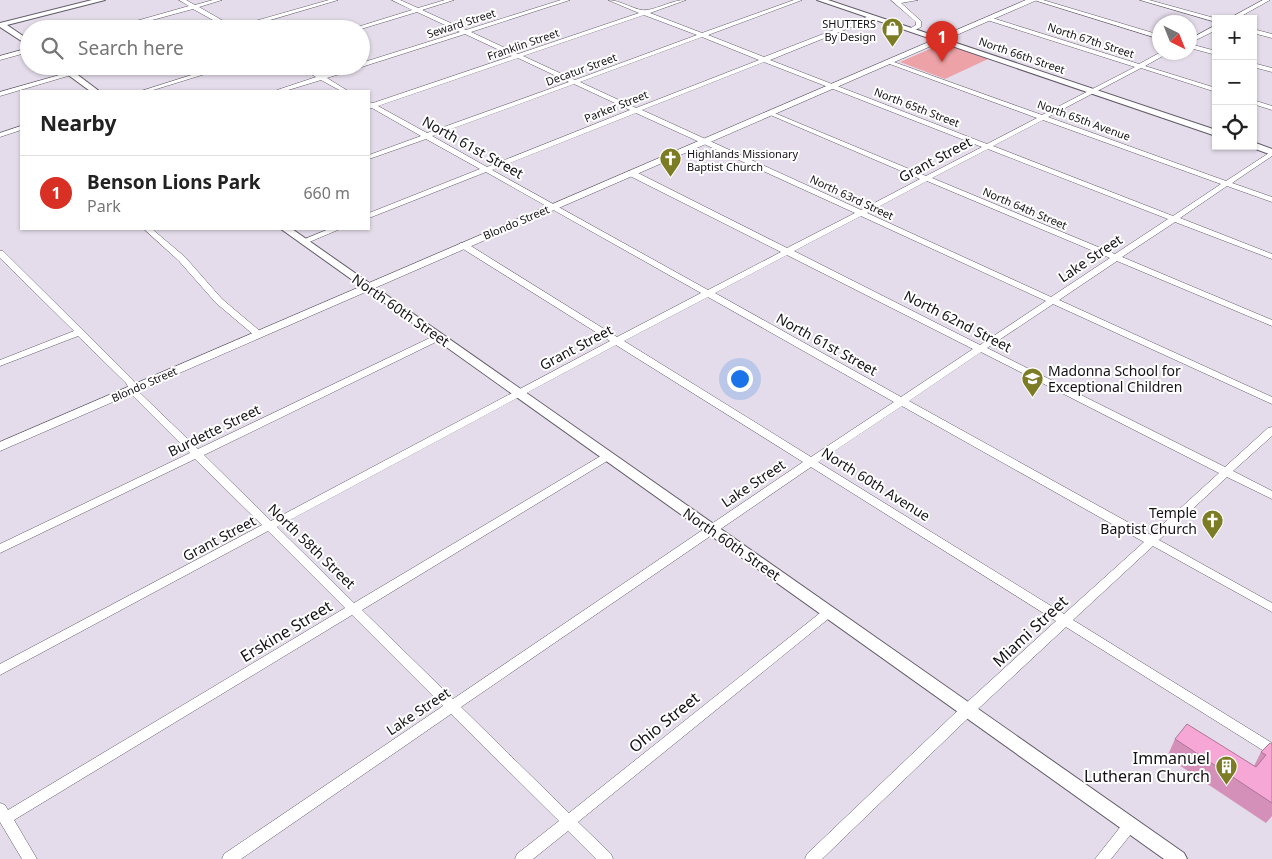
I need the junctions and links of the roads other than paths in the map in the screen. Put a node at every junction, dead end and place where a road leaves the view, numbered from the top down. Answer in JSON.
{"nodes":[{"id":1,"x":101,"y":0,"type":"edge"},
{"id":2,"x":182,"y":0,"type":"edge"},
{"id":3,"x":219,"y":0,"type":"edge"},
{"id":4,"x":335,"y":0,"type":"edge"},
{"id":5,"x":395,"y":0,"type":"edge"},
{"id":6,"x":451,"y":0,"type":"edge"},
{"id":7,"x":567,"y":0,"type":"edge"},
{"id":8,"x":610,"y":0,"type":"edge"},
{"id":9,"x":683,"y":0,"type":"edge"},
{"id":10,"x":799,"y":0,"type":"edge"},
{"id":11,"x":821,"y":0,"type":"edge"},
{"id":12,"x":915,"y":0,"type":"edge"},
{"id":13,"x":1033,"y":0,"type":"edge"},
{"id":14,"x":1037,"y":0,"type":"edge"},
{"id":15,"x":1143,"y":0,"type":"edge"},
{"id":16,"x":1250,"y":0,"type":"edge"},
{"id":17,"x":895,"y":1,"type":"edge"},
{"id":18,"x":1264,"y":2,"type":"edge"},
{"id":19,"x":1272,"y":6,"type":"edge"},
{"id":20,"x":194,"y":7,"type":"junction"},
{"id":21,"x":417,"y":10,"type":"junction"},
{"id":22,"x":644,"y":13,"type":"junction"},
{"id":23,"x":1239,"y":15,"type":"edge"},
{"id":24,"x":872,"y":17,"type":"junction"},
{"id":25,"x":989,"y":19,"type":"junction"},
{"id":26,"x":1212,"y":19,"type":"edge"},
{"id":27,"x":20,"y":20,"type":"edge"},
{"id":28,"x":21,"y":20,"type":"edge"},
{"id":29,"x":145,"y":20,"type":"edge"},
{"id":30,"x":217,"y":20,"type":"edge"},
{"id":31,"x":265,"y":20,"type":"edge"},
{"id":32,"x":370,"y":24,"type":"edge"},
{"id":33,"x":1,"y":25,"type":"edge"},
{"id":34,"x":1212,"y":29,"type":"edge"},
{"id":35,"x":911,"y":30,"type":"junction"},
{"id":36,"x":465,"y":32,"type":"junction"},
{"id":37,"x":1257,"y":32,"type":"edge"},
{"id":38,"x":1152,"y":35,"type":"edge"},
{"id":39,"x":702,"y":36,"type":"junction"},
{"id":40,"x":1197,"y":36,"type":"edge"},
{"id":41,"x":1272,"y":36,"type":"edge"},
{"id":42,"x":20,"y":38,"type":"edge"},
{"id":43,"x":940,"y":40,"type":"junction"},
{"id":44,"x":1197,"y":48,"type":"edge"},
{"id":45,"x":20,"y":52,"type":"edge"},
{"id":46,"x":1212,"y":52,"type":"edge"},
{"id":47,"x":518,"y":56,"type":"junction"},
{"id":48,"x":0,"y":58,"type":"edge"},
{"id":49,"x":764,"y":60,"type":"junction"},
{"id":50,"x":1152,"y":60,"type":"edge"},
{"id":51,"x":889,"y":62,"type":"junction"},
{"id":52,"x":370,"y":63,"type":"edge"},
{"id":53,"x":1140,"y":66,"type":"junction"},
{"id":54,"x":1257,"y":66,"type":"edge"},
{"id":55,"x":1272,"y":70,"type":"edge"},
{"id":56,"x":67,"y":75,"type":"edge"},
{"id":57,"x":72,"y":75,"type":"edge"},
{"id":58,"x":198,"y":75,"type":"edge"},
{"id":59,"x":317,"y":75,"type":"edge"},
{"id":60,"x":332,"y":75,"type":"edge"},
{"id":61,"x":322,"y":78,"type":"junction"},
{"id":62,"x":574,"y":82,"type":"junction"},
{"id":63,"x":832,"y":86,"type":"junction"},
{"id":64,"x":1212,"y":89,"type":"edge"},
{"id":65,"x":94,"y":90,"type":"edge"},
{"id":66,"x":147,"y":90,"type":"edge"},
{"id":67,"x":282,"y":90,"type":"edge"},
{"id":68,"x":343,"y":90,"type":"edge"},
{"id":69,"x":1093,"y":91,"type":"junction"},
{"id":70,"x":0,"y":94,"type":"edge"},
{"id":71,"x":1257,"y":103,"type":"edge"},
{"id":72,"x":370,"y":106,"type":"edge"},
{"id":73,"x":1272,"y":108,"type":"edge"},
{"id":74,"x":636,"y":110,"type":"junction"},
{"id":75,"x":770,"y":113,"type":"junction"},
{"id":76,"x":1044,"y":118,"type":"junction"},
{"id":77,"x":20,"y":128,"type":"edge"},
{"id":78,"x":1212,"y":132,"type":"edge"},
{"id":79,"x":0,"y":135,"type":"edge"},
{"id":80,"x":427,"y":136,"type":"junction"},
{"id":81,"x":704,"y":142,"type":"junction"},
{"id":82,"x":1257,"y":146,"type":"edge"},
{"id":83,"x":988,"y":147,"type":"junction"},
{"id":84,"x":1272,"y":152,"type":"edge"},
{"id":85,"x":370,"y":157,"type":"edge"},
{"id":86,"x":486,"y":170,"type":"junction"},
{"id":87,"x":631,"y":173,"type":"junction"},
{"id":88,"x":928,"y":179,"type":"junction"},
{"id":89,"x":1227,"y":184,"type":"junction"},
{"id":90,"x":1272,"y":200,"type":"edge"},
{"id":91,"x":552,"y":207,"type":"junction"},
{"id":92,"x":861,"y":214,"type":"junction"},
{"id":93,"x":370,"y":216,"type":"edge"},
{"id":94,"x":1174,"y":219,"type":"junction"},
{"id":95,"x":149,"y":230,"type":"edge"},
{"id":96,"x":288,"y":230,"type":"edge"},
{"id":97,"x":333,"y":230,"type":"edge"},
{"id":98,"x":304,"y":241,"type":"junction"},
{"id":99,"x":463,"y":245,"type":"junction"},
{"id":100,"x":788,"y":252,"type":"junction"},
{"id":101,"x":0,"y":253,"type":"edge"},
{"id":102,"x":1272,"y":257,"type":"edge"},
{"id":103,"x":1117,"y":258,"type":"junction"},
{"id":104,"x":367,"y":286,"type":"junction"},
{"id":105,"x":708,"y":294,"type":"junction"},
{"id":106,"x":1052,"y":301,"type":"junction"},
{"id":107,"x":1272,"y":323,"type":"edge"},
{"id":108,"x":79,"y":332,"type":"junction"},
{"id":109,"x":258,"y":334,"type":"junction"},
{"id":110,"x":439,"y":337,"type":"junction"},
{"id":111,"x":618,"y":341,"type":"junction"},
{"id":112,"x":981,"y":348,"type":"junction"},
{"id":113,"x":0,"y":363,"type":"edge"},
{"id":114,"x":133,"y":389,"type":"junction"},
{"id":115,"x":518,"y":393,"type":"junction"},
{"id":116,"x":1272,"y":401,"type":"edge"},
{"id":117,"x":901,"y":402,"type":"junction"},
{"id":118,"x":1272,"y":430,"type":"edge"},
{"id":119,"x":0,"y":447,"type":"edge"},
{"id":120,"x":197,"y":454,"type":"junction"},
{"id":121,"x":608,"y":456,"type":"junction"},
{"id":122,"x":812,"y":462,"type":"junction"},
{"id":123,"x":1226,"y":472,"type":"junction"},
{"id":124,"x":1272,"y":495,"type":"edge"},
{"id":125,"x":270,"y":526,"type":"junction"},
{"id":126,"x":711,"y":528,"type":"junction"},
{"id":127,"x":1152,"y":541,"type":"junction"},
{"id":128,"x":0,"y":548,"type":"edge"},
{"id":129,"x":1272,"y":608,"type":"edge"},
{"id":130,"x":354,"y":609,"type":"junction"},
{"id":131,"x":829,"y":612,"type":"junction"},
{"id":132,"x":1066,"y":620,"type":"junction"},
{"id":133,"x":0,"y":670,"type":"edge"},
{"id":134,"x":452,"y":706,"type":"junction"},
{"id":135,"x":968,"y":711,"type":"junction"},
{"id":136,"x":1272,"y":750,"type":"edge"},
{"id":137,"x":3,"y":814,"type":"edge"},
{"id":138,"x":569,"y":822,"type":"junction"},
{"id":139,"x":1130,"y":825,"type":"junction"},
{"id":140,"x":30,"y":859,"type":"edge"},
{"id":141,"x":229,"y":859,"type":"edge"},
{"id":142,"x":522,"y":859,"type":"edge"},
{"id":143,"x":606,"y":859,"type":"edge"},
{"id":144,"x":812,"y":859,"type":"edge"},
{"id":145,"x":1102,"y":859,"type":"edge"},
{"id":146,"x":1178,"y":859,"type":"edge"}],
"edges":[{"from":1,"to":28,"type":"street"},
{"from":2,"to":20,"type":"street"},
{"from":3,"to":20,"type":"street"},
{"from":4,"to":31,"type":"street"},
{"from":5,"to":21,"type":"street","name":"North 63rd Street"},
{"from":6,"to":21,"type":"street"},
{"from":7,"to":36,"type":"street","name":"Seward Street"},
{"from":8,"to":22,"type":"street","name":"North 65th Street"},
{"from":9,"to":22,"type":"street","name":"Franklin Street"},
{"from":10,"to":39,"type":"street","name":"Decatur Street"},
{"from":11,"to":24,"type":"street","name":"North 66th Street"},
{"from":12,"to":17,"type":"street"},
{"from":13,"to":25,"type":"main road","name":"Blondo Street"},
{"from":14,"to":38,"type":"street"},
{"from":15,"to":26,"type":"street"},
{"from":16,"to":18,"type":"street"},
{"from":17,"to":35,"type":"street"},
{"from":18,"to":19,"type":"street"},
{"from":18,"to":23,"type":"street"},
{"from":20,"to":29,"type":"street"},
{"from":20,"to":30,"type":"street"},
{"from":21,"to":32,"type":"street"},
{"from":21,"to":36,"type":"street","name":"North 63rd Street"},
{"from":22,"to":39,"type":"street","name":"North 65th Street"},
{"from":22,"to":47,"type":"street","name":"Franklin Street"},
{"from":24,"to":35,"type":"street","name":"North 66th Street"},
{"from":24,"to":49,"type":"street","name":"Parker Street"},
{"from":25,"to":43,"type":"main road","name":"Blondo Street"},
{"from":25,"to":53,"type":"street","name":"North 67th Street"},
{"from":27,"to":33,"type":"street"},
{"from":33,"to":42,"type":"street"},
{"from":34,"to":40,"type":"street"},
{"from":35,"to":43,"type":"street","name":"North 66th Street"},
{"from":36,"to":47,"type":"street","name":"North 63rd Street"},
{"from":36,"to":52,"type":"street","name":"Seward Street"},
{"from":37,"to":41,"type":"street"},
{"from":39,"to":49,"type":"street","name":"North 65th Street"},
{"from":39,"to":62,"type":"street","name":"Decatur Street"},
{"from":43,"to":51,"type":"main road","name":"Blondo Street"},
{"from":43,"to":69,"type":"street","name":"North 66th Street"},
{"from":44,"to":46,"type":"street"},
{"from":45,"to":48,"type":"street"},
{"from":47,"to":62,"type":"street","name":"North 63rd Street"},
{"from":47,"to":72,"type":"street","name":"Franklin Street"},
{"from":49,"to":63,"type":"street","name":"North 65th Street"},
{"from":49,"to":74,"type":"street","name":"Parker Street"},
{"from":50,"to":53,"type":"street","name":"Grant Street"},
{"from":51,"to":63,"type":"main road","name":"Blondo Street"},
{"from":51,"to":76,"type":"street","name":"North 65th Avenue"},
{"from":53,"to":64,"type":"street","name":"North 67th Street"},
{"from":53,"to":69,"type":"street","name":"Grant Street"},
{"from":54,"to":55,"type":"street"},
{"from":56,"to":70,"type":"street"},
{"from":57,"to":65,"type":"street"},
{"from":58,"to":66,"type":"street"},
{"from":59,"to":61,"type":"street"},
{"from":60,"to":61,"type":"street","name":"Seward Street"},
{"from":61,"to":67,"type":"street","name":"Seward Street"},
{"from":61,"to":68,"type":"street"},
{"from":62,"to":74,"type":"street","name":"North 63rd Street"},
{"from":62,"to":80,"type":"street","name":"Decatur Street"},
{"from":63,"to":75,"type":"main road","name":"Blondo Street"},
{"from":63,"to":83,"type":"street","name":"North 65th Street"},
{"from":69,"to":76,"type":"street","name":"Grant Street"},
{"from":69,"to":78,"type":"street","name":"North 66th Street"},
{"from":71,"to":73,"type":"street"},
{"from":72,"to":80,"type":"street","name":"North 61st Street"},
{"from":74,"to":81,"type":"street","name":"North 63rd Street"},
{"from":74,"to":86,"type":"street","name":"Parker Street"},
{"from":75,"to":81,"type":"main road","name":"Blondo Street"},
{"from":75,"to":88,"type":"street","name":"North 64th Street"},
{"from":76,"to":83,"type":"street","name":"Grant Street"},
{"from":76,"to":89,"type":"street","name":"North 65th Avenue"},
{"from":77,"to":79,"type":"street"},
{"from":80,"to":85,"type":"street","name":"Decatur Street"},
{"from":80,"to":86,"type":"street","name":"North 61st Street"},
{"from":81,"to":87,"type":"main road","name":"Blondo Street"},
{"from":81,"to":92,"type":"street","name":"North 63rd Street"},
{"from":82,"to":84,"type":"street"},
{"from":83,"to":88,"type":"street","name":"Grant Street"},
{"from":83,"to":94,"type":"street","name":"North 65th Street"},
{"from":84,"to":89,"type":"street","name":"Lake Street"},
{"from":86,"to":91,"type":"street","name":"North 61st Street"},
{"from":86,"to":93,"type":"street","name":"Parker Street"},
{"from":87,"to":91,"type":"main road","name":"Blondo Street"},
{"from":87,"to":100,"type":"street","name":"North 62nd Street"},
{"from":88,"to":92,"type":"street","name":"Grant Street"},
{"from":88,"to":103,"type":"street","name":"North 64th Street"},
{"from":89,"to":90,"type":"street","name":"North 65th Avenue"},
{"from":89,"to":94,"type":"street","name":"Lake Street"},
{"from":91,"to":99,"type":"main road","name":"Blondo Street"},
{"from":91,"to":105,"type":"street","name":"North 61st Street"},
{"from":92,"to":100,"type":"street","name":"Grant Street"},
{"from":92,"to":106,"type":"street","name":"North 63rd Street"},
{"from":94,"to":102,"type":"street","name":"North 65th Street"},
{"from":94,"to":103,"type":"street","name":"Lake Street"},
{"from":95,"to":109,"type":"street"},
{"from":96,"to":98,"type":"street","name":"North 60th Street"},
{"from":97,"to":98,"type":"street"},
{"from":98,"to":104,"type":"street","name":"North 60th Street"},
{"from":99,"to":104,"type":"main road","name":"Blondo Street"},
{"from":99,"to":111,"type":"street","name":"North 60th Avenue"},
{"from":100,"to":105,"type":"street","name":"Grant Street"},
{"from":100,"to":112,"type":"street","name":"North 62nd Street"},
{"from":101,"to":108,"type":"street","name":"North 58th Street"},
{"from":103,"to":106,"type":"street","name":"Lake Street"},
{"from":103,"to":107,"type":"street","name":"North 64th Street"},
{"from":104,"to":109,"type":"main road","name":"Blondo Street"},
{"from":104,"to":110,"type":"street","name":"North 60th Street"},
{"from":105,"to":111,"type":"street","name":"Grant Street"},
{"from":105,"to":117,"type":"street","name":"North 61st Street"},
{"from":106,"to":112,"type":"street","name":"Lake Street"},
{"from":106,"to":116,"type":"street","name":"North 63rd Street"},
{"from":108,"to":113,"type":"street"},
{"from":108,"to":114,"type":"street","name":"North 58th Street"},
{"from":109,"to":114,"type":"main road","name":"Blondo Street"},
{"from":110,"to":115,"type":"street","name":"North 60th Street"},
{"from":110,"to":120,"type":"street","name":"Burdette Street"},
{"from":111,"to":115,"type":"street","name":"Grant Street"},
{"from":111,"to":122,"type":"street","name":"North 60th Avenue"},
{"from":112,"to":117,"type":"street","name":"Lake Street"},
{"from":112,"to":123,"type":"street","name":"North 62nd Street"},
{"from":114,"to":119,"type":"main road","name":"Blondo Street"},
{"from":114,"to":120,"type":"street","name":"North 58th Street"},
{"from":115,"to":121,"type":"street","name":"North 60th Street"},
{"from":115,"to":125,"type":"street","name":"Grant Street"},
{"from":117,"to":122,"type":"street","name":"Lake Street"},
{"from":117,"to":127,"type":"street","name":"North 61st Street"},
{"from":118,"to":123,"type":"street","name":"Miami Street"},
{"from":120,"to":125,"type":"street","name":"North 58th Street"},
{"from":120,"to":128,"type":"street","name":"Burdette Street"},
{"from":121,"to":126,"type":"street","name":"North 60th Street"},
{"from":121,"to":130,"type":"street","name":"Erskine Street"},
{"from":122,"to":126,"type":"street","name":"Lake Street"},
{"from":122,"to":132,"type":"street","name":"North 60th Avenue"},
{"from":123,"to":124,"type":"street","name":"North 62nd Street"},
{"from":123,"to":127,"type":"street","name":"Miami Street"},
{"from":125,"to":130,"type":"street","name":"North 58th Street"},
{"from":125,"to":133,"type":"street","name":"Grant Street"},
{"from":126,"to":131,"type":"street","name":"North 60th Street"},
{"from":126,"to":134,"type":"street","name":"Lake Street"},
{"from":127,"to":129,"type":"street","name":"North 61st Street"},
{"from":127,"to":132,"type":"street","name":"Miami Street"},
{"from":130,"to":134,"type":"street","name":"North 58th Street"},
{"from":130,"to":137,"type":"street","name":"Erskine Street"},
{"from":131,"to":135,"type":"street","name":"North 60th Street"},
{"from":131,"to":138,"type":"street","name":"Ohio Street"},
{"from":132,"to":135,"type":"street","name":"Miami Street"},
{"from":132,"to":136,"type":"street","name":"North 60th Avenue"},
{"from":134,"to":138,"type":"street","name":"North 58th Street"},
{"from":134,"to":141,"type":"street","name":"Lake Street"},
{"from":135,"to":139,"type":"street","name":"North 60th Street"},
{"from":135,"to":144,"type":"street","name":"Miami Street"},
{"from":137,"to":140,"type":"street"},
{"from":138,"to":142,"type":"street","name":"Ohio Street"},
{"from":138,"to":143,"type":"street","name":"North 58th Street"},
{"from":139,"to":145,"type":"street"},
{"from":139,"to":146,"type":"street","name":"North 60th Street"}]}
